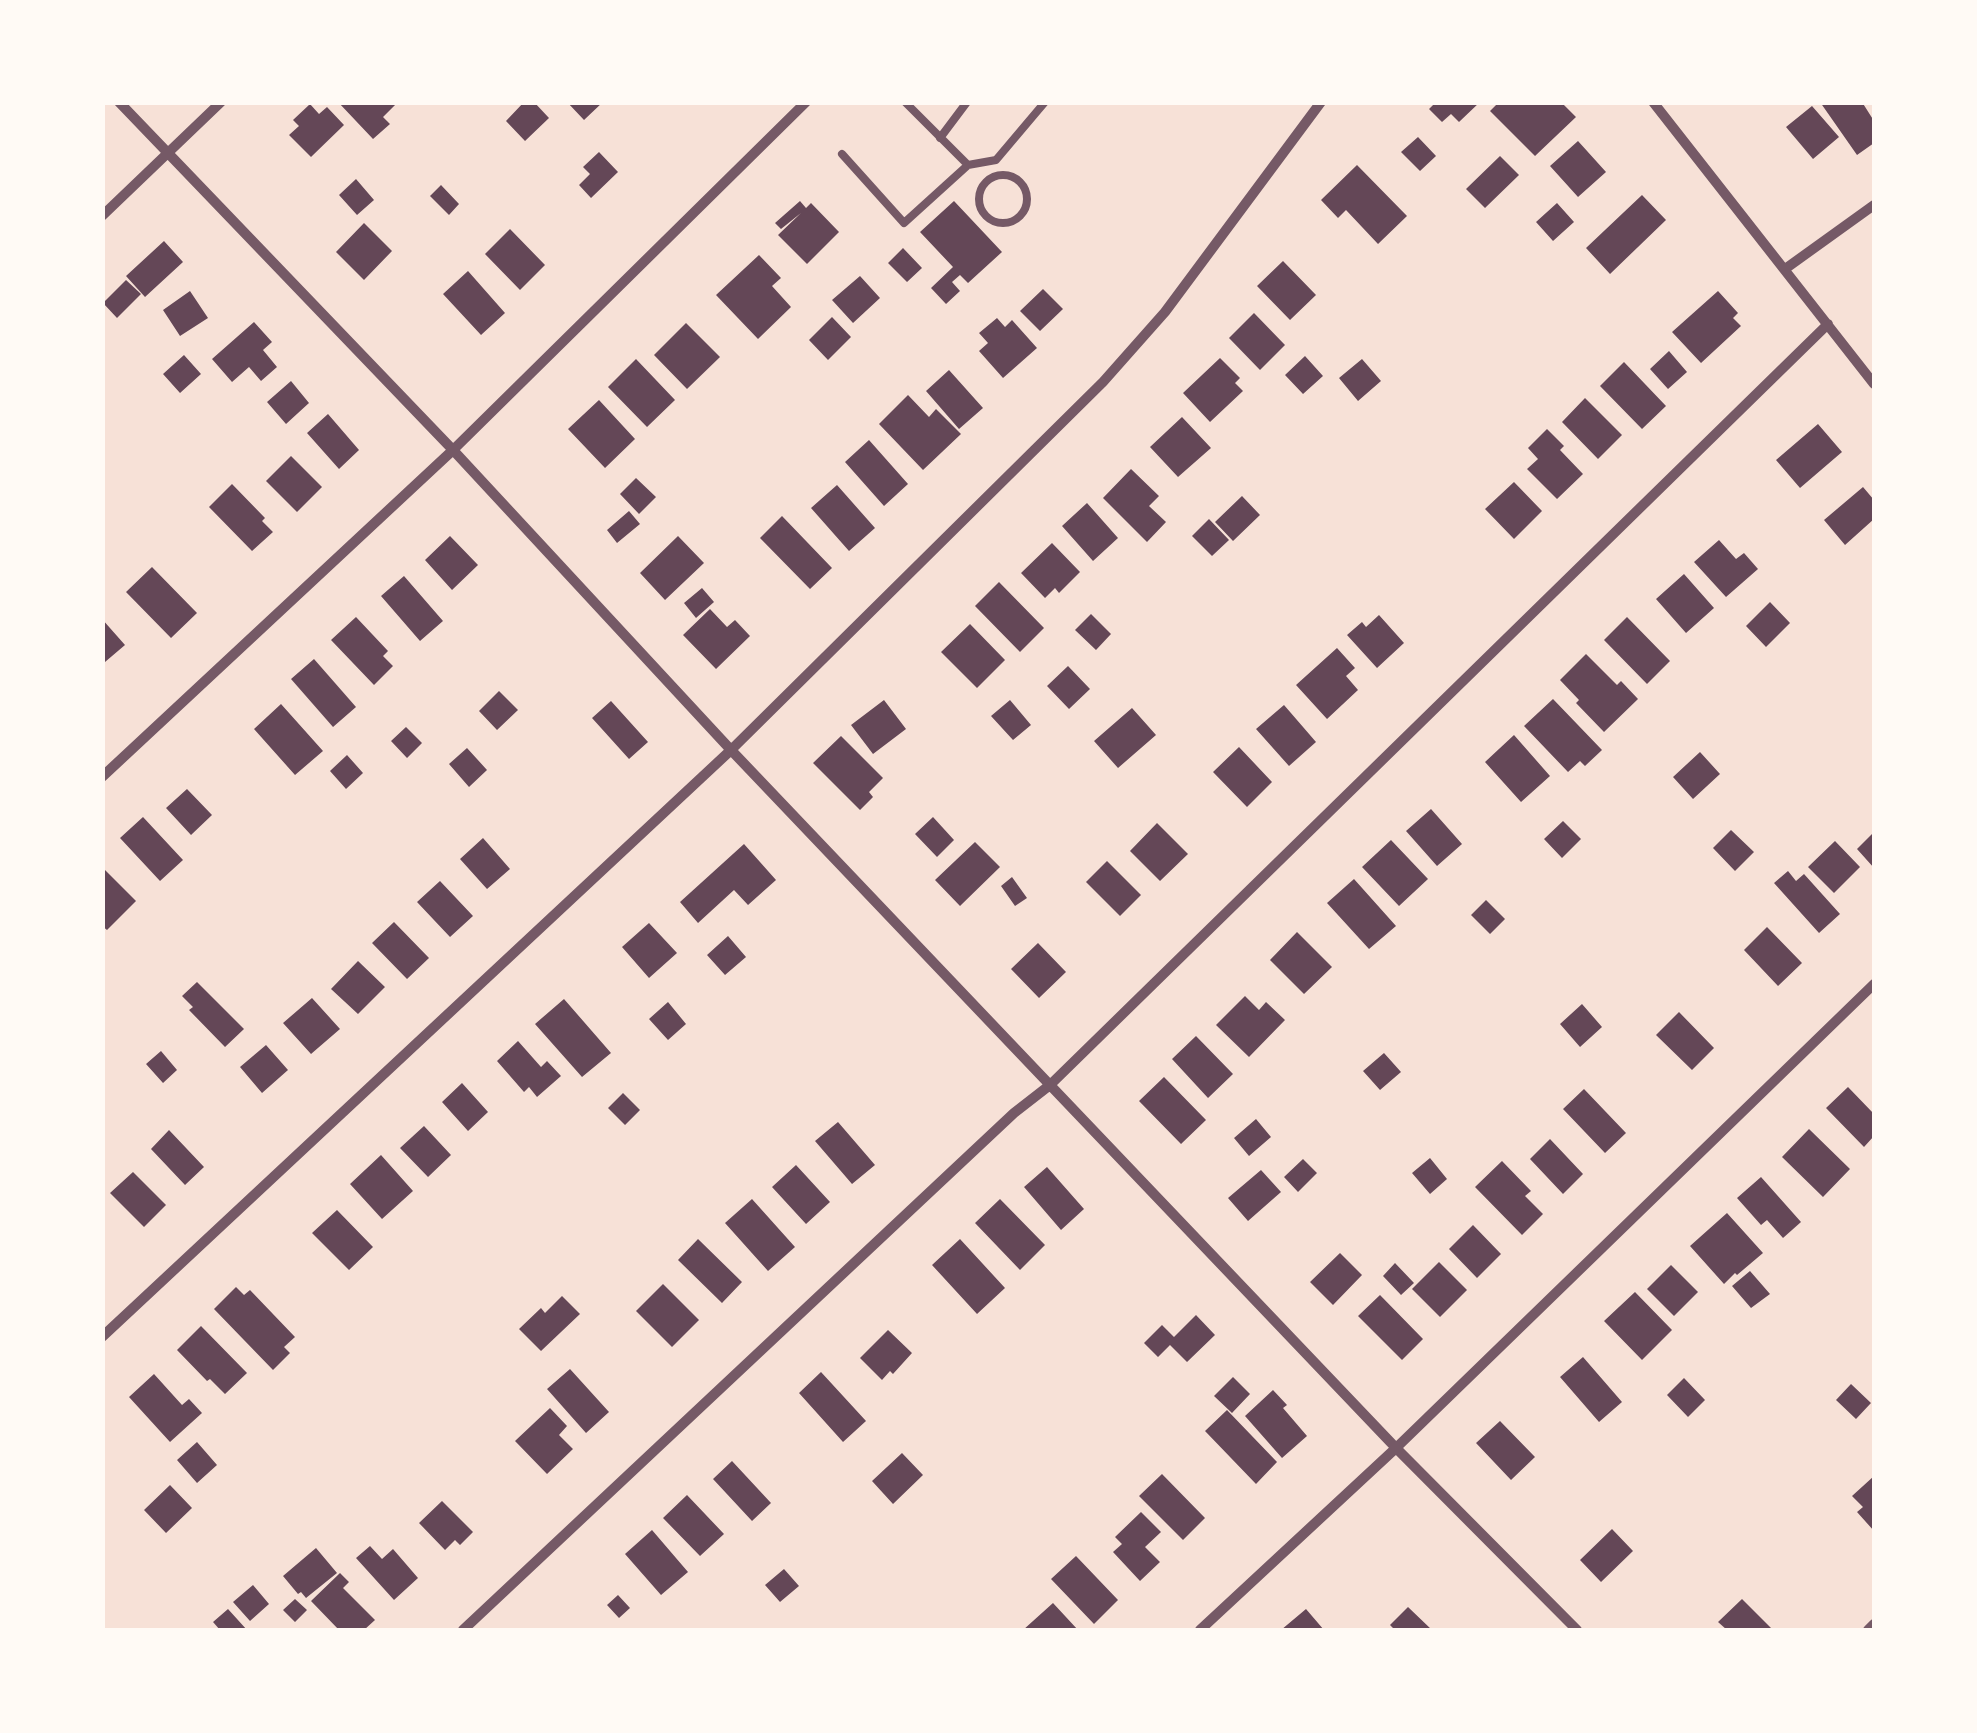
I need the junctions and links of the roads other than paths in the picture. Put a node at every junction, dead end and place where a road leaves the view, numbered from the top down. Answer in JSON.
{"nodes":[{"id":1,"x":119,"y":102,"type":"edge"},
{"id":2,"x":221,"y":102,"type":"edge"},
{"id":3,"x":806,"y":102,"type":"edge"},
{"id":4,"x":905,"y":102,"type":"edge"},
{"id":5,"x":967,"y":102,"type":"edge"},
{"id":6,"x":1044,"y":102,"type":"edge"},
{"id":7,"x":1321,"y":102,"type":"edge"},
{"id":8,"x":1653,"y":102,"type":"edge"},
{"id":9,"x":940,"y":138,"type":"junction"},
{"id":10,"x":169,"y":154,"type":"junction"},
{"id":11,"x":842,"y":154,"type":"dead end"},
{"id":12,"x":996,"y":160,"type":"junction"},
{"id":13,"x":968,"y":165,"type":"junction"},
{"id":14,"x":998,"y":176,"type":"junction"},
{"id":15,"x":1874,"y":205,"type":"edge"},
{"id":16,"x":102,"y":216,"type":"edge"},
{"id":17,"x":1785,"y":269,"type":"junction"},
{"id":18,"x":1828,"y":324,"type":"junction"},
{"id":19,"x":1874,"y":384,"type":"edge"},
{"id":20,"x":454,"y":450,"type":"junction"},
{"id":21,"x":730,"y":750,"type":"junction"},
{"id":22,"x":102,"y":778,"type":"edge"},
{"id":23,"x":1874,"y":984,"type":"edge"},
{"id":24,"x":1050,"y":1085,"type":"junction"},
{"id":25,"x":102,"y":1337,"type":"edge"},
{"id":26,"x":1396,"y":1448,"type":"junction"},
{"id":27,"x":1874,"y":1624,"type":"edge"},
{"id":28,"x":463,"y":1630,"type":"edge"},
{"id":29,"x":1200,"y":1630,"type":"edge"},
{"id":30,"x":1577,"y":1630,"type":"edge"},
{"id":31,"x":1868,"y":1630,"type":"edge"}],
"edges":[{"from":1,"to":10,"type":"street"},
{"from":2,"to":10,"type":"street"},
{"from":3,"to":20,"type":"street"},
{"from":4,"to":9,"type":"lane"},
{"from":5,"to":9,"type":"lane"},
{"from":6,"to":12,"type":"lane"},
{"from":7,"to":21,"type":"street"},
{"from":8,"to":17,"type":"street"},
{"from":9,"to":13,"type":"lane"},
{"from":10,"to":16,"type":"street"},
{"from":10,"to":20,"type":"street"},
{"from":11,"to":13,"type":"lane"},
{"from":12,"to":13,"type":"lane"},
{"from":12,"to":14,"type":"lane"},
{"from":14,"to":14,"type":"lane"},
{"from":15,"to":17,"type":"street"},
{"from":17,"to":18,"type":"street"},
{"from":18,"to":19,"type":"street"},
{"from":18,"to":24,"type":"street"},
{"from":20,"to":21,"type":"street"},
{"from":20,"to":22,"type":"street"},
{"from":21,"to":24,"type":"street"},
{"from":21,"to":25,"type":"street"},
{"from":23,"to":26,"type":"street"},
{"from":24,"to":26,"type":"street"},
{"from":24,"to":28,"type":"street"},
{"from":26,"to":29,"type":"street"},
{"from":26,"to":30,"type":"street"},
{"from":27,"to":31,"type":"street"}]}
